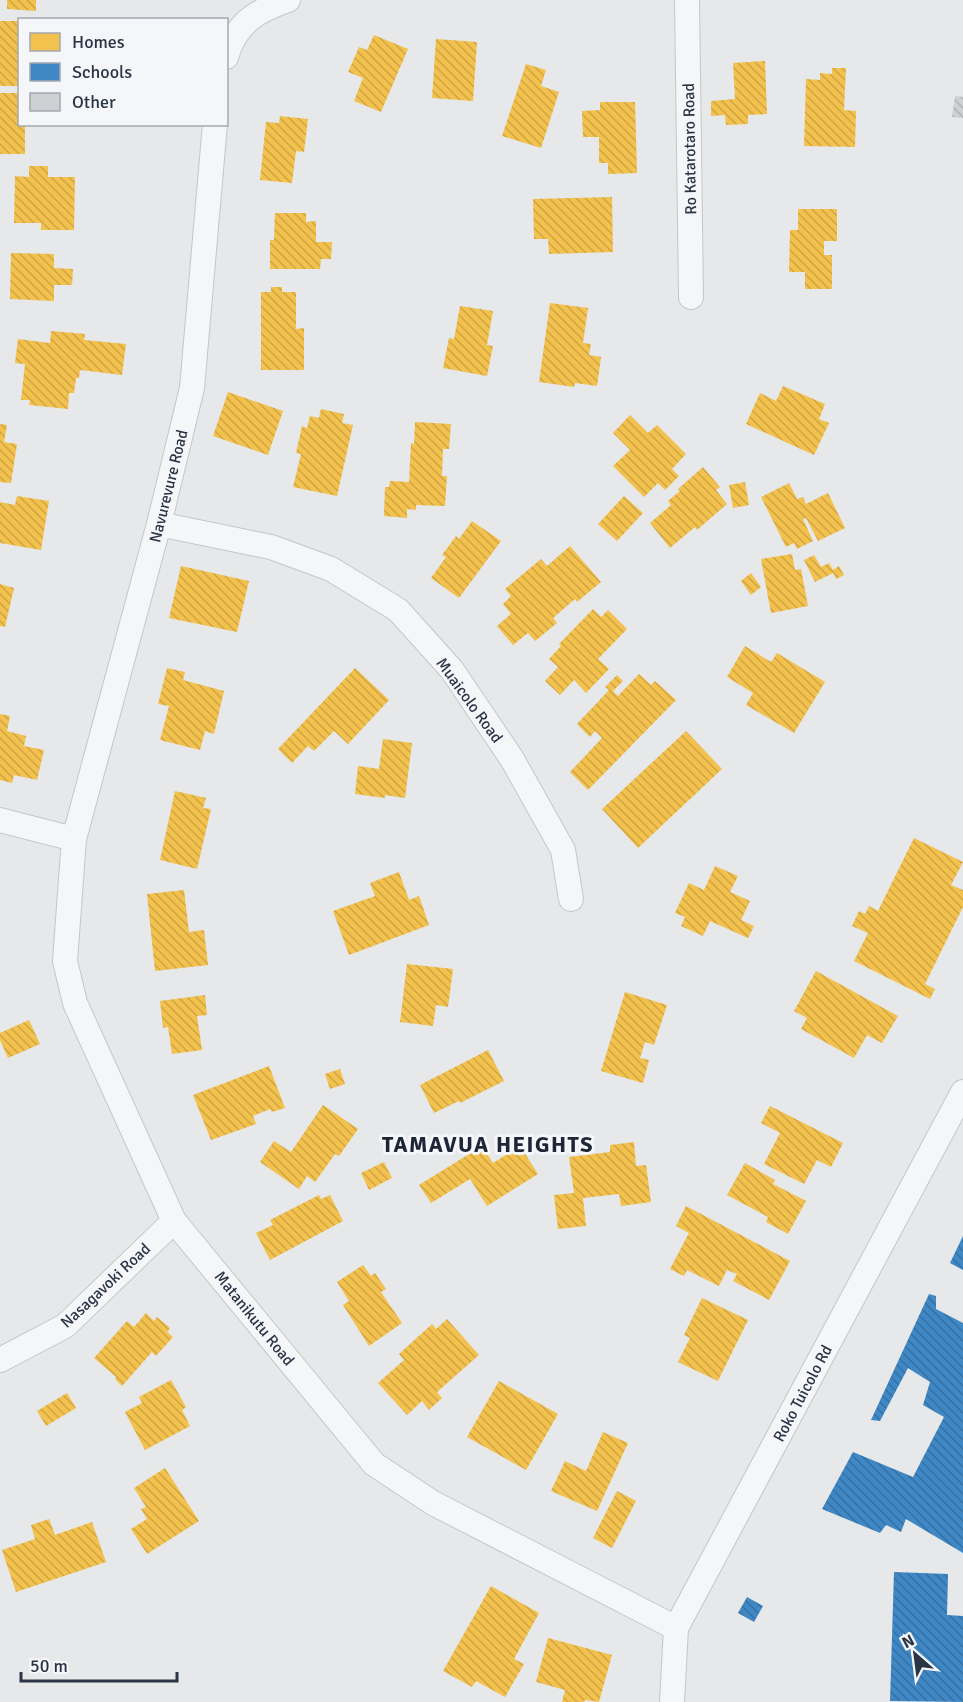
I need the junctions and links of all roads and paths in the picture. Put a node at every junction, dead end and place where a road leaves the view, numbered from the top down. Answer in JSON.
{"nodes":[{"id":1,"x":288,"y":0,"type":"edge"},
{"id":2,"x":687,"y":0,"type":"edge"},
{"id":3,"x":228,"y":50,"type":"edge"},
{"id":4,"x":215,"y":126,"type":"edge"},
{"id":5,"x":691,"y":297,"type":"dead end"},
{"id":6,"x":159,"y":524,"type":"junction"},
{"id":7,"x":0,"y":820,"type":"edge"},
{"id":8,"x":74,"y":838,"type":"junction"},
{"id":9,"x":570,"y":899,"type":"dead end"},
{"id":10,"x":963,"y":1092,"type":"edge"},
{"id":11,"x":174,"y":1221,"type":"junction"},
{"id":12,"x":0,"y":1360,"type":"edge"},
{"id":13,"x":676,"y":1628,"type":"junction"},
{"id":14,"x":672,"y":1702,"type":"edge"}],
"edges":[{"from":1,"to":3,"type":"street"},
{"from":2,"to":5,"type":"street","name":"Ro Katarotaro Road"},
{"from":4,"to":6,"type":"street","name":"Navurevure Road"},
{"from":6,"to":8,"type":"street","name":"Navurevure Road"},
{"from":6,"to":9,"type":"street","name":"Muaicolo Road"},
{"from":7,"to":8,"type":"street"},
{"from":8,"to":11,"type":"street","name":"Matanikutu Road"},
{"from":10,"to":13,"type":"street","name":"Roko Tuicolo Rd"},
{"from":11,"to":12,"type":"street","name":"Nasagavoki Road"},
{"from":11,"to":13,"type":"street","name":"Matanikutu Road"},
{"from":13,"to":14,"type":"street","name":"Roko Tuicolo Rd"}]}
